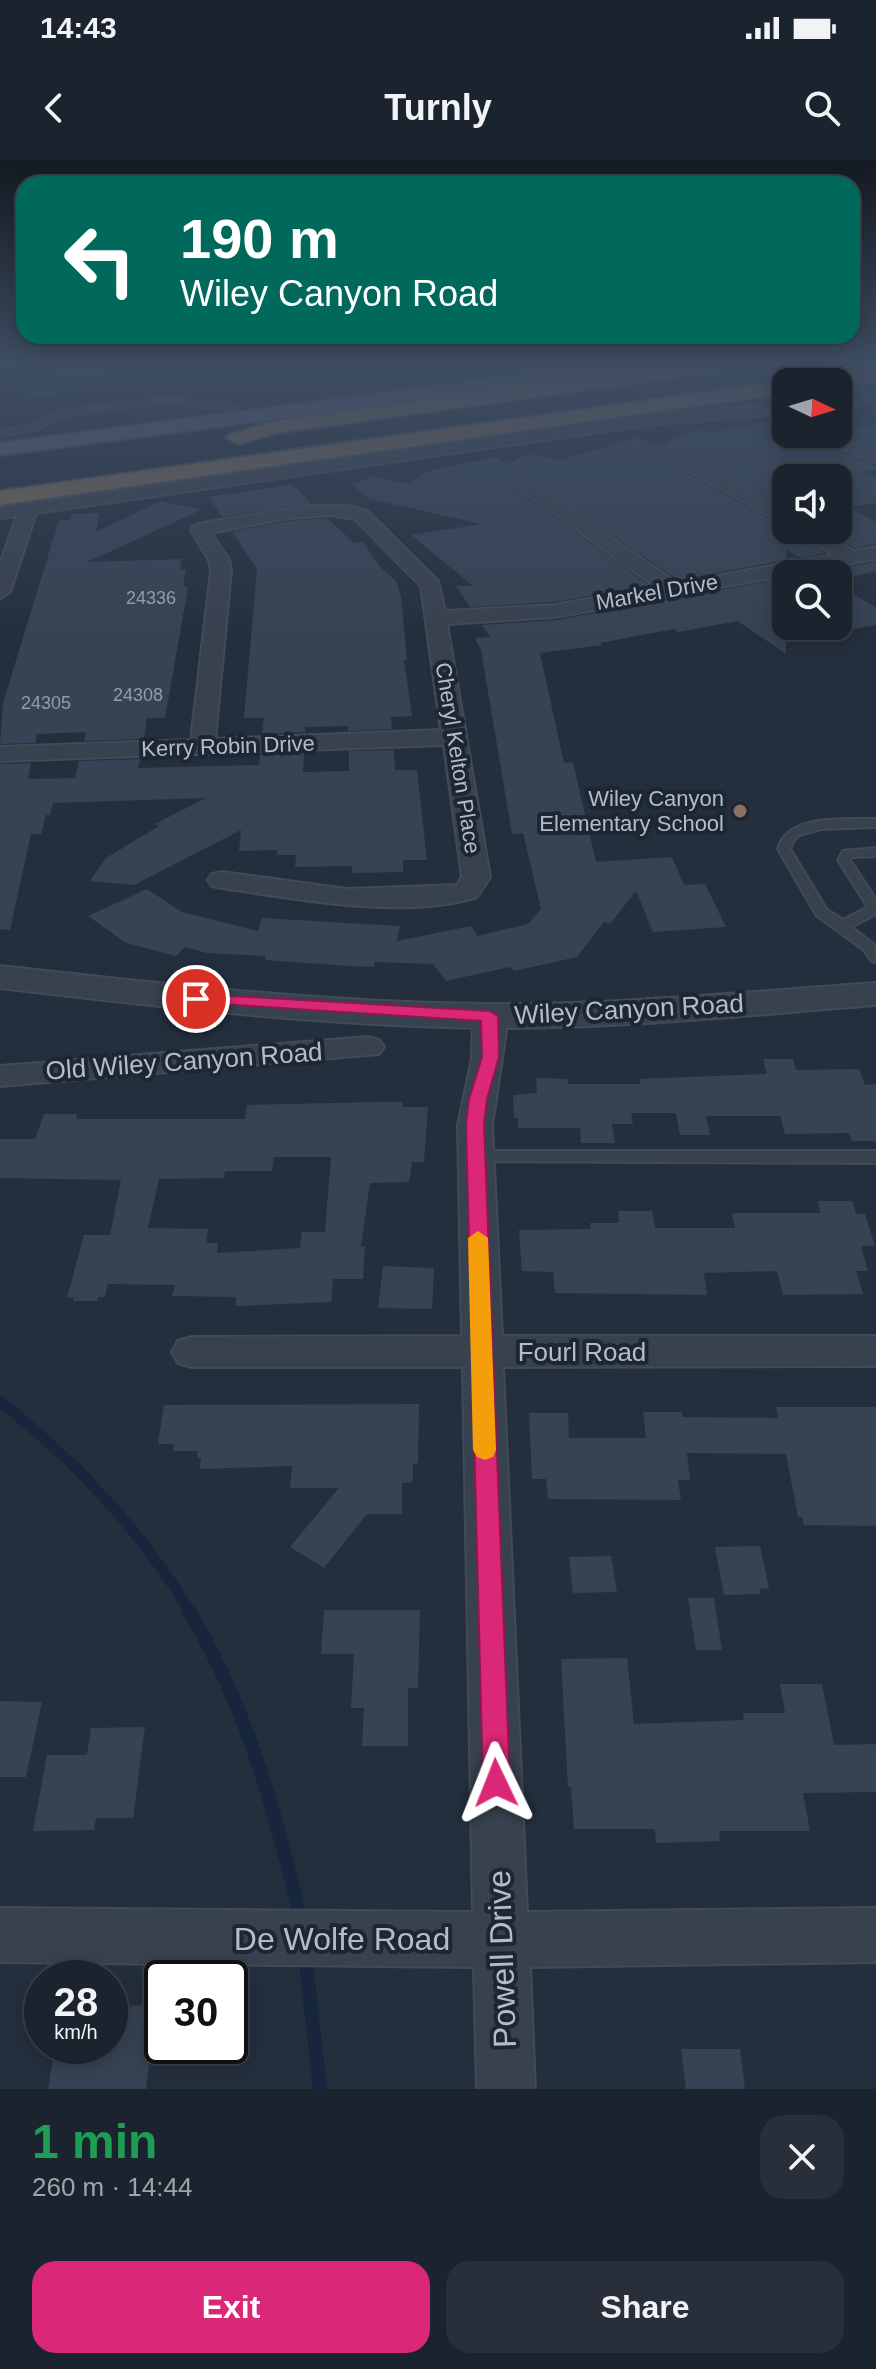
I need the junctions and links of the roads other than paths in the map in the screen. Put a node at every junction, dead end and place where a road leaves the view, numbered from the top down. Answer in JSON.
{"nodes":[{"id":1,"x":84,"y":456,"type":"edge"},
{"id":2,"x":301,"y":456,"type":"edge"},
{"id":3,"x":395,"y":456,"type":"edge"},
{"id":4,"x":683,"y":460,"type":"dead end"},
{"id":5,"x":0,"y":471,"type":"edge"},
{"id":6,"x":521,"y":481,"type":"dead end"},
{"id":7,"x":0,"y":498,"type":"edge"},
{"id":8,"x":29,"y":508,"type":"junction"},
{"id":9,"x":772,"y":511,"type":"edge"},
{"id":10,"x":0,"y":513,"type":"edge"},
{"id":11,"x":828,"y":544,"type":"edge"},
{"id":12,"x":876,"y":553,"type":"edge"},
{"id":13,"x":852,"y":558,"type":"junction"},
{"id":14,"x":671,"y":588,"type":"junction"},
{"id":15,"x":0,"y":592,"type":"edge"},
{"id":16,"x":436,"y":618,"type":"junction"},
{"id":17,"x":456,"y":737,"type":"junction"},
{"id":18,"x":202,"y":746,"type":"junction"},
{"id":19,"x":0,"y":754,"type":"edge"},
{"id":20,"x":876,"y":823,"type":"edge"},
{"id":21,"x":876,"y":852,"type":"edge"},
{"id":22,"x":222,"y":880,"type":"dead end"},
{"id":23,"x":875,"y":909,"type":"edge"},
{"id":24,"x":842,"y":926,"type":"junction"},
{"id":25,"x":876,"y":958,"type":"edge"},
{"id":26,"x":0,"y":977,"type":"edge"},
{"id":27,"x":876,"y":994,"type":"edge"},
{"id":28,"x":489,"y":1016,"type":"junction"},
{"id":29,"x":368,"y":1047,"type":"dead end"},
{"id":30,"x":0,"y":1076,"type":"edge"},
{"id":31,"x":476,"y":1157,"type":"junction"},
{"id":32,"x":876,"y":1157,"type":"edge"},
{"id":33,"x":876,"y":1351,"type":"edge"},
{"id":34,"x":192,"y":1352,"type":"dead end"},
{"id":35,"x":481,"y":1352,"type":"junction"},
{"id":36,"x":0,"y":1935,"type":"edge"},
{"id":37,"x":876,"y":1935,"type":"edge"},
{"id":38,"x":502,"y":1938,"type":"junction"},
{"id":39,"x":506,"y":2089,"type":"edge"}],
"edges":[{"from":1,"to":5,"type":"highway"},
{"from":2,"to":7,"type":"highway"},
{"from":3,"to":8,"type":"street"},
{"from":4,"to":9,"type":"street"},
{"from":6,"to":14,"type":"street"},
{"from":8,"to":10,"type":"street"},
{"from":8,"to":15,"type":"street"},
{"from":11,"to":13,"type":"street"},
{"from":12,"to":13,"type":"street","name":"Markel Drive"},
{"from":13,"to":14,"type":"street","name":"Markel Drive"},
{"from":14,"to":16,"type":"street","name":"Markel Drive"},
{"from":16,"to":17,"type":"street","name":"Cheryl Kelton Place"},
{"from":16,"to":18,"type":"street","name":"Cheryl Kelton Place"},
{"from":17,"to":18,"type":"street","name":"Kerry Robin Drive"},
{"from":17,"to":22,"type":"street","name":"Cheryl Kelton Place"},
{"from":18,"to":19,"type":"street","name":"Kerry Robin Drive"},
{"from":20,"to":24,"type":"lane"},
{"from":21,"to":23,"type":"lane"},
{"from":23,"to":24,"type":"lane"},
{"from":24,"to":25,"type":"lane"},
{"from":26,"to":28,"type":"street","name":"Wiley Canyon Road"},
{"from":27,"to":28,"type":"street","name":"Wiley Canyon Road"},
{"from":28,"to":31,"type":"street","name":"Powell Drive"},
{"from":29,"to":30,"type":"street","name":"Old Wiley Canyon Road"},
{"from":31,"to":32,"type":"lane"},
{"from":31,"to":35,"type":"street","name":"Powell Drive"},
{"from":33,"to":35,"type":"street","name":"Fourl Road"},
{"from":34,"to":35,"type":"street","name":"Fourl Road"},
{"from":35,"to":38,"type":"street","name":"Powell Drive"},
{"from":36,"to":38,"type":"street","name":"De Wolfe Road"},
{"from":37,"to":38,"type":"street","name":"De Wolfe Road"},
{"from":38,"to":39,"type":"street","name":"Powell Drive"}]}
